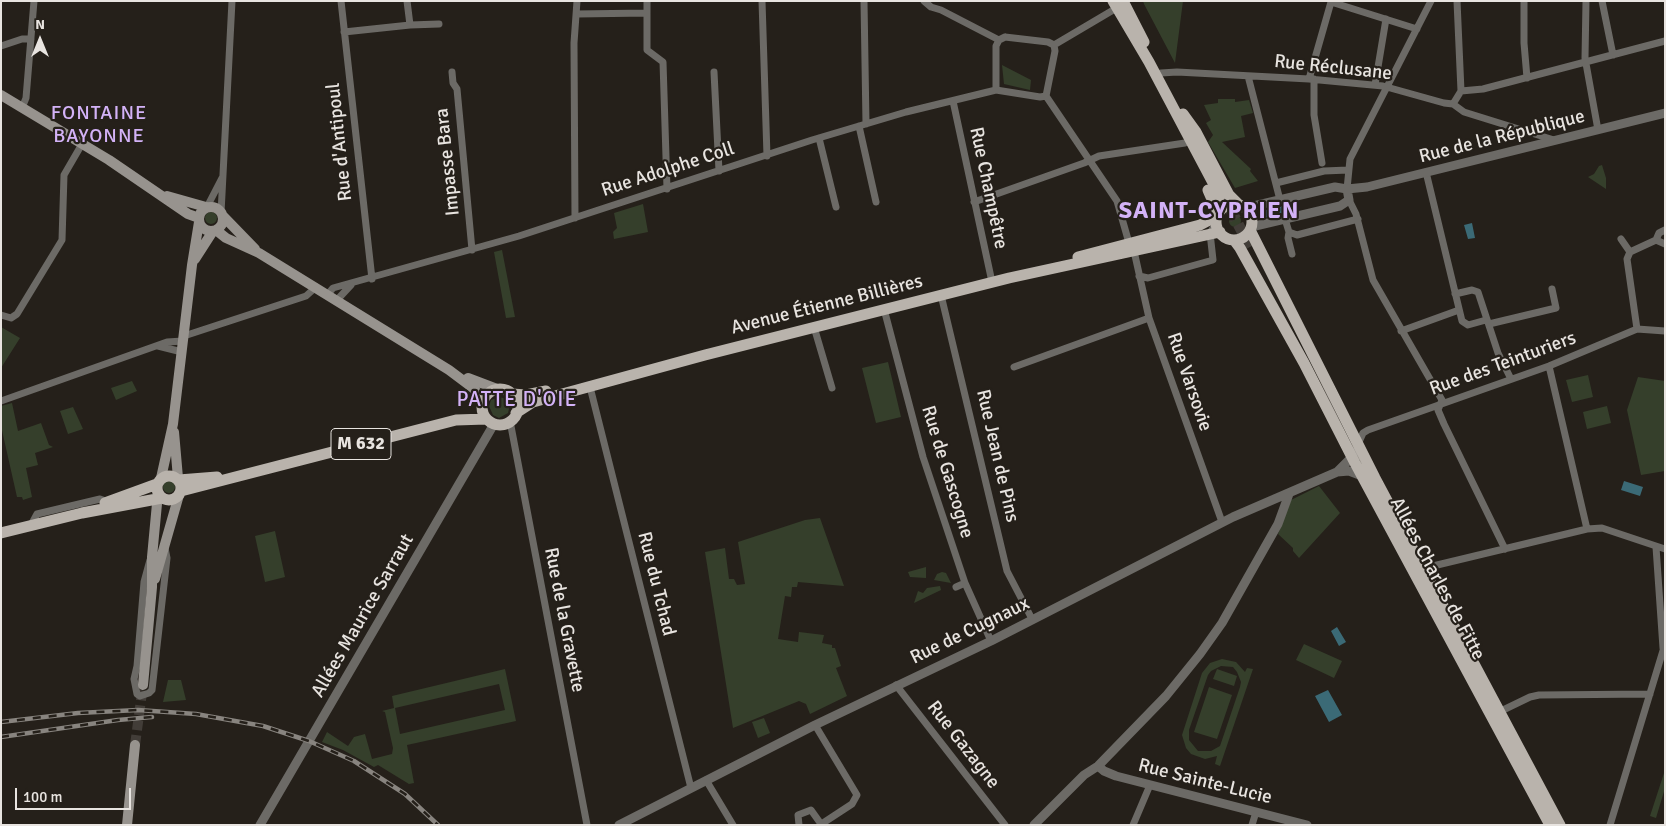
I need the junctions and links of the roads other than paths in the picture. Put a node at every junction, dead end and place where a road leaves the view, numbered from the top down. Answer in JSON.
{"nodes":[{"id":1,"x":34,"y":1,"type":"edge"},
{"id":2,"x":232,"y":1,"type":"edge"},
{"id":3,"x":342,"y":1,"type":"edge"},
{"id":4,"x":407,"y":1,"type":"edge"},
{"id":5,"x":577,"y":1,"type":"edge"},
{"id":6,"x":647,"y":1,"type":"edge"},
{"id":7,"x":762,"y":1,"type":"edge"},
{"id":8,"x":864,"y":1,"type":"edge"},
{"id":9,"x":924,"y":1,"type":"edge"},
{"id":10,"x":937,"y":1,"type":"edge"},
{"id":11,"x":1431,"y":1,"type":"edge"},
{"id":12,"x":1457,"y":1,"type":"edge"},
{"id":13,"x":1524,"y":1,"type":"edge"},
{"id":14,"x":1586,"y":1,"type":"edge"},
{"id":15,"x":1602,"y":1,"type":"edge"},
{"id":16,"x":1331,"y":2,"type":"edge"},
{"id":17,"x":1119,"y":3,"type":"edge"},
{"id":18,"x":941,"y":10,"type":"junction"},
{"id":19,"x":647,"y":13,"type":"junction"},
{"id":20,"x":576,"y":14,"type":"junction"},
{"id":21,"x":1386,"y":19,"type":"junction"},
{"id":22,"x":438,"y":24,"type":"dead end"},
{"id":23,"x":410,"y":25,"type":"junction"},
{"id":24,"x":1417,"y":29,"type":"junction"},
{"id":25,"x":344,"y":32,"type":"junction"},
{"id":26,"x":1133,"y":36,"type":"junction"},
{"id":27,"x":31,"y":39,"type":"junction"},
{"id":28,"x":999,"y":40,"type":"junction"},
{"id":29,"x":1665,"y":41,"type":"edge"},
{"id":30,"x":1,"y":46,"type":"edge"},
{"id":31,"x":1054,"y":46,"type":"junction"},
{"id":32,"x":1613,"y":55,"type":"junction"},
{"id":33,"x":1586,"y":62,"type":"junction"},
{"id":34,"x":452,"y":72,"type":"dead end"},
{"id":35,"x":714,"y":72,"type":"dead end"},
{"id":36,"x":1161,"y":73,"type":"junction"},
{"id":37,"x":1248,"y":76,"type":"junction"},
{"id":38,"x":1527,"y":78,"type":"junction"},
{"id":39,"x":1312,"y":79,"type":"junction"},
{"id":40,"x":1375,"y":85,"type":"junction"},
{"id":41,"x":1387,"y":87,"type":"junction"},
{"id":42,"x":996,"y":90,"type":"junction"},
{"id":43,"x":1461,"y":91,"type":"junction"},
{"id":44,"x":1,"y":95,"type":"edge"},
{"id":45,"x":1046,"y":96,"type":"junction"},
{"id":46,"x":953,"y":101,"type":"junction"},
{"id":47,"x":1453,"y":104,"type":"junction"},
{"id":48,"x":22,"y":108,"type":"junction"},
{"id":49,"x":1665,"y":113,"type":"edge"},
{"id":50,"x":1183,"y":114,"type":"junction"},
{"id":51,"x":862,"y":125,"type":"junction"},
{"id":52,"x":1598,"y":130,"type":"junction"},
{"id":53,"x":819,"y":138,"type":"junction"},
{"id":54,"x":1554,"y":140,"type":"junction"},
{"id":55,"x":1185,"y":143,"type":"junction"},
{"id":56,"x":82,"y":144,"type":"junction"},
{"id":57,"x":767,"y":156,"type":"junction"},
{"id":58,"x":1088,"y":160,"type":"junction"},
{"id":59,"x":1322,"y":163,"type":"dead end"},
{"id":60,"x":1348,"y":170,"type":"junction"},
{"id":61,"x":719,"y":171,"type":"junction"},
{"id":62,"x":1426,"y":172,"type":"junction"},
{"id":63,"x":222,"y":178,"type":"junction"},
{"id":64,"x":1276,"y":183,"type":"junction"},
{"id":65,"x":667,"y":188,"type":"junction"},
{"id":66,"x":1348,"y":189,"type":"junction"},
{"id":67,"x":159,"y":193,"type":"junction"},
{"id":68,"x":1280,"y":200,"type":"junction"},
{"id":69,"x":1349,"y":200,"type":"junction"},
{"id":70,"x":876,"y":202,"type":"dead end"},
{"id":71,"x":974,"y":202,"type":"junction"},
{"id":72,"x":1242,"y":206,"type":"junction"},
{"id":73,"x":206,"y":207,"type":"junction"},
{"id":74,"x":836,"y":207,"type":"dead end"},
{"id":75,"x":222,"y":214,"type":"junction"},
{"id":76,"x":575,"y":218,"type":"junction"},
{"id":77,"x":1285,"y":219,"type":"junction"},
{"id":78,"x":1358,"y":219,"type":"junction"},
{"id":79,"x":199,"y":220,"type":"junction"},
{"id":80,"x":1216,"y":223,"type":"junction"},
{"id":81,"x":1251,"y":228,"type":"junction"},
{"id":82,"x":214,"y":230,"type":"junction"},
{"id":83,"x":1665,"y":230,"type":"edge"},
{"id":84,"x":1289,"y":232,"type":"junction"},
{"id":85,"x":1622,"y":239,"type":"dead end"},
{"id":86,"x":1234,"y":240,"type":"junction"},
{"id":87,"x":1656,"y":240,"type":"junction"},
{"id":88,"x":1665,"y":244,"type":"edge"},
{"id":89,"x":1131,"y":247,"type":"junction"},
{"id":90,"x":472,"y":250,"type":"junction"},
{"id":91,"x":1630,"y":252,"type":"junction"},
{"id":92,"x":259,"y":253,"type":"junction"},
{"id":93,"x":1292,"y":254,"type":"dead end"},
{"id":94,"x":192,"y":264,"type":"junction"},
{"id":95,"x":1139,"y":276,"type":"junction"},
{"id":96,"x":372,"y":279,"type":"junction"},
{"id":97,"x":992,"y":282,"type":"junction"},
{"id":98,"x":316,"y":287,"type":"junction"},
{"id":99,"x":1552,"y":289,"type":"dead end"},
{"id":100,"x":1455,"y":294,"type":"junction"},
{"id":101,"x":941,"y":295,"type":"junction"},
{"id":102,"x":332,"y":297,"type":"junction"},
{"id":103,"x":884,"y":309,"type":"junction"},
{"id":104,"x":1458,"y":310,"type":"junction"},
{"id":105,"x":1,"y":315,"type":"edge"},
{"id":106,"x":1149,"y":318,"type":"junction"},
{"id":107,"x":1487,"y":322,"type":"junction"},
{"id":108,"x":814,"y":327,"type":"junction"},
{"id":109,"x":1637,"y":329,"type":"junction"},
{"id":110,"x":1401,"y":331,"type":"junction"},
{"id":111,"x":1665,"y":331,"type":"edge"},
{"id":112,"x":183,"y":338,"type":"junction"},
{"id":113,"x":158,"y":346,"type":"junction"},
{"id":114,"x":1296,"y":348,"type":"junction"},
{"id":115,"x":182,"y":352,"type":"junction"},
{"id":116,"x":1549,"y":366,"type":"junction"},
{"id":117,"x":1014,"y":367,"type":"dead end"},
{"id":118,"x":449,"y":370,"type":"junction"},
{"id":119,"x":606,"y":380,"type":"junction"},
{"id":120,"x":1511,"y":380,"type":"junction"},
{"id":121,"x":590,"y":388,"type":"junction"},
{"id":122,"x":832,"y":388,"type":"dead end"},
{"id":123,"x":497,"y":389,"type":"junction"},
{"id":124,"x":512,"y":394,"type":"junction"},
{"id":125,"x":1,"y":401,"type":"edge"},
{"id":126,"x":482,"y":402,"type":"junction"},
{"id":127,"x":1439,"y":405,"type":"junction"},
{"id":128,"x":1340,"y":406,"type":"junction"},
{"id":129,"x":513,"y":417,"type":"junction"},
{"id":130,"x":456,"y":420,"type":"junction"},
{"id":131,"x":490,"y":421,"type":"junction"},
{"id":132,"x":174,"y":424,"type":"junction"},
{"id":133,"x":1356,"y":438,"type":"junction"},
{"id":134,"x":1352,"y":457,"type":"junction"},
{"id":135,"x":1337,"y":472,"type":"junction"},
{"id":136,"x":1362,"y":476,"type":"junction"},
{"id":137,"x":179,"y":486,"type":"junction"},
{"id":138,"x":159,"y":490,"type":"junction"},
{"id":139,"x":1289,"y":494,"type":"junction"},
{"id":140,"x":108,"y":502,"type":"junction"},
{"id":141,"x":82,"y":513,"type":"junction"},
{"id":142,"x":1222,"y":522,"type":"junction"},
{"id":143,"x":31,"y":526,"type":"junction"},
{"id":144,"x":1588,"y":529,"type":"junction"},
{"id":145,"x":1,"y":533,"type":"edge"},
{"id":146,"x":165,"y":546,"type":"junction"},
{"id":147,"x":1656,"y":547,"type":"junction"},
{"id":148,"x":1505,"y":549,"type":"junction"},
{"id":149,"x":1665,"y":549,"type":"edge"},
{"id":150,"x":152,"y":557,"type":"junction"},
{"id":151,"x":1426,"y":570,"type":"junction"},
{"id":152,"x":965,"y":583,"type":"junction"},
{"id":153,"x":152,"y":588,"type":"junction"},
{"id":154,"x":956,"y":588,"type":"dead end"},
{"id":155,"x":1032,"y":619,"type":"junction"},
{"id":156,"x":991,"y":641,"type":"junction"},
{"id":157,"x":1664,"y":646,"type":"edge"},
{"id":158,"x":143,"y":684,"type":"tunnel mouth"},
{"id":159,"x":896,"y":685,"type":"junction"},
{"id":160,"x":1650,"y":694,"type":"junction"},
{"id":161,"x":1487,"y":709,"type":"junction"},
{"id":162,"x":1501,"y":711,"type":"junction"},
{"id":163,"x":815,"y":725,"type":"junction"},
{"id":164,"x":135,"y":745,"type":"tunnel mouth"},
{"id":165,"x":1098,"y":766,"type":"junction"},
{"id":166,"x":706,"y":780,"type":"junction"},
{"id":167,"x":1150,"y":785,"type":"junction"},
{"id":168,"x":691,"y":788,"type":"junction"},
{"id":169,"x":1256,"y":812,"type":"junction"},
{"id":170,"x":820,"y":824,"type":"edge"},
{"id":171,"x":127,"y":825,"type":"edge"},
{"id":172,"x":260,"y":825,"type":"edge"},
{"id":173,"x":587,"y":825,"type":"edge"},
{"id":174,"x":619,"y":825,"type":"edge"},
{"id":175,"x":733,"y":825,"type":"edge"},
{"id":176,"x":799,"y":825,"type":"edge"},
{"id":177,"x":1005,"y":825,"type":"edge"},
{"id":178,"x":1034,"y":825,"type":"edge"},
{"id":179,"x":1133,"y":825,"type":"edge"},
{"id":180,"x":1252,"y":825,"type":"edge"},
{"id":181,"x":1307,"y":825,"type":"edge"},
{"id":182,"x":1550,"y":825,"type":"edge"},
{"id":183,"x":1560,"y":825,"type":"edge"},
{"id":184,"x":1610,"y":825,"type":"edge"}],
"edges":[{"from":1,"to":27,"type":"street"},
{"from":2,"to":63,"type":"street"},
{"from":3,"to":25,"type":"street","name":"Rue d'Antipoul"},
{"from":4,"to":23,"type":"street"},
{"from":5,"to":20,"type":"street"},
{"from":6,"to":19,"type":"street"},
{"from":7,"to":57,"type":"street"},
{"from":8,"to":51,"type":"street"},
{"from":9,"to":18,"type":"street"},
{"from":10,"to":18,"type":"street"},
{"from":11,"to":24,"type":"street"},
{"from":12,"to":43,"type":"street"},
{"from":13,"to":38,"type":"street"},
{"from":14,"to":33,"type":"street"},
{"from":15,"to":32,"type":"street"},
{"from":16,"to":21,"type":"street"},
{"from":16,"to":39,"type":"street"},
{"from":17,"to":26,"type":"main road"},
{"from":17,"to":31,"type":"street"},
{"from":17,"to":36,"type":"main road"},
{"from":18,"to":28,"type":"street"},
{"from":19,"to":20,"type":"street"},
{"from":19,"to":65,"type":"street"},
{"from":20,"to":76,"type":"street"},
{"from":21,"to":24,"type":"street"},
{"from":21,"to":40,"type":"street"},
{"from":22,"to":23,"type":"street"},
{"from":23,"to":25,"type":"street"},
{"from":24,"to":41,"type":"street"},
{"from":25,"to":96,"type":"street","name":"Rue d'Antipoul"},
{"from":26,"to":50,"type":"main road"},
{"from":26,"to":55,"type":"main road"},
{"from":27,"to":30,"type":"street"},
{"from":27,"to":48,"type":"street"},
{"from":28,"to":31,"type":"street"},
{"from":28,"to":42,"type":"street"},
{"from":29,"to":32,"type":"street"},
{"from":31,"to":45,"type":"street"},
{"from":32,"to":33,"type":"street"},
{"from":33,"to":38,"type":"street"},
{"from":33,"to":52,"type":"street"},
{"from":34,"to":90,"type":"street","name":"Impasse Bara"},
{"from":35,"to":61,"type":"street"},
{"from":36,"to":37,"type":"street","name":"Rue Réclusane"},
{"from":36,"to":50,"type":"main road"},
{"from":37,"to":39,"type":"street","name":"Rue Réclusane"},
{"from":37,"to":64,"type":"street"},
{"from":38,"to":43,"type":"street"},
{"from":39,"to":40,"type":"street","name":"Rue Réclusane"},
{"from":39,"to":59,"type":"street"},
{"from":40,"to":41,"type":"street","name":"Rue Réclusane"},
{"from":41,"to":47,"type":"street","name":"Rue Réclusane"},
{"from":41,"to":60,"type":"street"},
{"from":42,"to":45,"type":"street"},
{"from":42,"to":46,"type":"street","name":"Rue Adolphe Coll"},
{"from":43,"to":47,"type":"street"},
{"from":44,"to":48,"type":"main road"},
{"from":45,"to":58,"type":"street","name":"Rue Varsovie"},
{"from":46,"to":51,"type":"street","name":"Rue Adolphe Coll"},
{"from":46,"to":71,"type":"street","name":"Rue Champêtre"},
{"from":47,"to":54,"type":"street","name":"Rue Réclusane"},
{"from":48,"to":56,"type":"main road"},
{"from":49,"to":52,"type":"street","name":"Rue de la République"},
{"from":50,"to":72,"type":"main road"},
{"from":51,"to":53,"type":"street","name":"Rue Adolphe Coll"},
{"from":51,"to":70,"type":"street"},
{"from":52,"to":54,"type":"street","name":"Rue de la République"},
{"from":53,"to":57,"type":"street","name":"Rue Adolphe Coll"},
{"from":53,"to":74,"type":"street"},
{"from":54,"to":62,"type":"street","name":"Rue de la République"},
{"from":55,"to":58,"type":"street"},
{"from":55,"to":80,"type":"main road"},
{"from":56,"to":67,"type":"main road"},
{"from":56,"to":105,"type":"street"},
{"from":57,"to":61,"type":"street","name":"Rue Adolphe Coll"},
{"from":58,"to":71,"type":"street"},
{"from":58,"to":89,"type":"street","name":"Rue Varsovie"},
{"from":60,"to":64,"type":"street"},
{"from":60,"to":66,"type":"street"},
{"from":61,"to":65,"type":"street","name":"Rue Adolphe Coll"},
{"from":62,"to":66,"type":"street","name":"Rue de la République"},
{"from":62,"to":100,"type":"street"},
{"from":63,"to":73,"type":"street"},
{"from":63,"to":75,"type":"street"},
{"from":64,"to":68,"type":"street"},
{"from":65,"to":76,"type":"street","name":"Rue Adolphe Coll"},
{"from":66,"to":68,"type":"street","name":"Rue de la République"},
{"from":66,"to":69,"type":"street"},
{"from":67,"to":73,"type":"main road"},
{"from":67,"to":79,"type":"main road"},
{"from":68,"to":72,"type":"street","name":"Rue de la République"},
{"from":69,"to":77,"type":"street"},
{"from":69,"to":78,"type":"street"},
{"from":71,"to":97,"type":"street","name":"Rue Champêtre"},
{"from":72,"to":80,"type":"main road"},
{"from":72,"to":81,"type":"main road"},
{"from":73,"to":75,"type":"main road"},
{"from":73,"to":79,"type":"main road"},
{"from":75,"to":82,"type":"main road"},
{"from":75,"to":92,"type":"main road"},
{"from":76,"to":90,"type":"street","name":"Rue Adolphe Coll"},
{"from":77,"to":81,"type":"street"},
{"from":77,"to":84,"type":"street"},
{"from":78,"to":84,"type":"street"},
{"from":78,"to":110,"type":"street"},
{"from":79,"to":82,"type":"main road"},
{"from":79,"to":94,"type":"main road"},
{"from":80,"to":86,"type":"main road"},
{"from":80,"to":89,"type":"main road","name":"Avenue Étienne Billières"},
{"from":80,"to":89,"type":"main road","name":"Avenue Étienne Billières"},
{"from":80,"to":95,"type":"street"},
{"from":81,"to":86,"type":"main road"},
{"from":81,"to":128,"type":"main road"},
{"from":82,"to":92,"type":"main road"},
{"from":82,"to":94,"type":"main road"},
{"from":83,"to":87,"type":"street"},
{"from":84,"to":93,"type":"street"},
{"from":85,"to":91,"type":"street"},
{"from":86,"to":114,"type":"main road","name":"Allées Charles de Fitte"},
{"from":87,"to":88,"type":"street"},
{"from":87,"to":91,"type":"street"},
{"from":89,"to":95,"type":"street","name":"Rue Varsovie"},
{"from":89,"to":97,"type":"main road","name":"Avenue Étienne Billières"},
{"from":90,"to":96,"type":"street","name":"Rue Adolphe Coll"},
{"from":91,"to":109,"type":"street"},
{"from":92,"to":98,"type":"main road"},
{"from":94,"to":112,"type":"main road"},
{"from":95,"to":106,"type":"street","name":"Rue Varsovie"},
{"from":96,"to":102,"type":"street","name":"Rue Adolphe Coll"},
{"from":97,"to":101,"type":"main road","name":"Avenue Étienne Billières"},
{"from":98,"to":102,"type":"main road"},
{"from":98,"to":112,"type":"street"},
{"from":99,"to":107,"type":"street"},
{"from":100,"to":104,"type":"street"},
{"from":100,"to":107,"type":"street"},
{"from":101,"to":103,"type":"main road","name":"Avenue Étienne Billières"},
{"from":101,"to":155,"type":"street","name":"Rue Jean de Pins"},
{"from":102,"to":118,"type":"main road"},
{"from":103,"to":108,"type":"main road","name":"Avenue Étienne Billières"},
{"from":103,"to":152,"type":"street","name":"Rue de Gascogne"},
{"from":104,"to":107,"type":"street"},
{"from":104,"to":110,"type":"street"},
{"from":106,"to":117,"type":"street"},
{"from":106,"to":142,"type":"street","name":"Rue Varsovie"},
{"from":107,"to":120,"type":"street"},
{"from":108,"to":119,"type":"main road","name":"Avenue Étienne Billières"},
{"from":108,"to":122,"type":"street"},
{"from":109,"to":111,"type":"street","name":"Rue des Teinturiers"},
{"from":109,"to":116,"type":"street","name":"Rue des Teinturiers"},
{"from":110,"to":127,"type":"street"},
{"from":112,"to":113,"type":"street"},
{"from":112,"to":115,"type":"main road"},
{"from":113,"to":115,"type":"street"},
{"from":113,"to":125,"type":"street"},
{"from":114,"to":128,"type":"main road","name":"Allées Charles de Fitte"},
{"from":114,"to":134,"type":"main road","name":"Allées Charles de Fitte"},
{"from":115,"to":132,"type":"main road"},
{"from":116,"to":120,"type":"street","name":"Rue des Teinturiers"},
{"from":116,"to":144,"type":"street"},
{"from":118,"to":123,"type":"main road"},
{"from":118,"to":126,"type":"main road"},
{"from":119,"to":121,"type":"main road","name":"Avenue Étienne Billières"},
{"from":119,"to":124,"type":"main road","name":"Avenue Étienne Billières"},
{"from":120,"to":127,"type":"street","name":"Rue des Teinturiers"},
{"from":121,"to":129,"type":"main road","name":"Avenue Étienne Billières"},
{"from":121,"to":168,"type":"street","name":"Rue du Tchad"},
{"from":123,"to":124,"type":"main road"},
{"from":123,"to":126,"type":"main road"},
{"from":124,"to":129,"type":"main road"},
{"from":126,"to":130,"type":"main road","number":"M 632"},
{"from":126,"to":131,"type":"main road"},
{"from":127,"to":133,"type":"street","name":"Rue des Teinturiers"},
{"from":127,"to":148,"type":"street"},
{"from":128,"to":133,"type":"main road","name":"Allées Charles de Fitte"},
{"from":129,"to":131,"type":"main road"},
{"from":129,"to":173,"type":"street","name":"Rue de la Gravette"},
{"from":130,"to":131,"type":"main road","number":"M 632"},
{"from":130,"to":137,"type":"main road","number":"M 632"},
{"from":131,"to":172,"type":"street","name":"Allées Maurice Sarraut"},
{"from":132,"to":137,"type":"main road"},
{"from":132,"to":138,"type":"main road"},
{"from":133,"to":134,"type":"street","name":"Rue de Cugnaux"},
{"from":133,"to":151,"type":"main road","name":"Allées Charles de Fitte"},
{"from":134,"to":135,"type":"street","name":"Rue de Cugnaux"},
{"from":134,"to":136,"type":"main road","name":"Allées Charles de Fitte"},
{"from":135,"to":136,"type":"street"},
{"from":135,"to":139,"type":"street","name":"Rue de Cugnaux"},
{"from":136,"to":161,"type":"main road","name":"Allées Charles de Fitte"},
{"from":137,"to":138,"type":"main road"},
{"from":137,"to":138,"type":"main road"},
{"from":137,"to":146,"type":"main road"},
{"from":138,"to":140,"type":"main road"},
{"from":138,"to":141,"type":"main road"},
{"from":138,"to":150,"type":"main road"},
{"from":139,"to":142,"type":"street","name":"Rue de Cugnaux"},
{"from":139,"to":165,"type":"street"},
{"from":140,"to":141,"type":"main road"},
{"from":140,"to":143,"type":"street"},
{"from":141,"to":143,"type":"main road"},
{"from":142,"to":155,"type":"street","name":"Rue de Cugnaux"},
{"from":143,"to":145,"type":"main road"},
{"from":144,"to":147,"type":"street"},
{"from":144,"to":148,"type":"street"},
{"from":146,"to":150,"type":"street"},
{"from":146,"to":153,"type":"main road"},
{"from":147,"to":149,"type":"street"},
{"from":147,"to":157,"type":"street"},
{"from":148,"to":151,"type":"street"},
{"from":150,"to":153,"type":"main road"},
{"from":151,"to":162,"type":"main road","name":"Allées Charles de Fitte"},
{"from":152,"to":154,"type":"street"},
{"from":152,"to":156,"type":"street","name":"Rue de Gascogne"},
{"from":153,"to":158,"type":"main road"},
{"from":155,"to":156,"type":"street","name":"Rue de Cugnaux"},
{"from":156,"to":159,"type":"street","name":"Rue de Cugnaux"},
{"from":157,"to":160,"type":"street"},
{"from":159,"to":163,"type":"street","name":"Rue de Cugnaux"},
{"from":159,"to":177,"type":"street","name":"Rue Gazagne"},
{"from":160,"to":162,"type":"street"},
{"from":160,"to":184,"type":"street"},
{"from":161,"to":162,"type":"street"},
{"from":161,"to":182,"type":"main road","name":"Allées Charles de Fitte"},
{"from":162,"to":183,"type":"main road","name":"Allées Charles de Fitte"},
{"from":163,"to":166,"type":"street","name":"Rue de Cugnaux"},
{"from":163,"to":170,"type":"street"},
{"from":164,"to":171,"type":"main road"},
{"from":165,"to":167,"type":"street","name":"Rue Sainte-Lucie"},
{"from":165,"to":178,"type":"street"},
{"from":166,"to":168,"type":"street","name":"Rue de Cugnaux"},
{"from":166,"to":175,"type":"street"},
{"from":167,"to":169,"type":"street","name":"Rue Sainte-Lucie"},
{"from":167,"to":179,"type":"street"},
{"from":168,"to":174,"type":"street","name":"Rue de Cugnaux"},
{"from":169,"to":180,"type":"street"},
{"from":169,"to":181,"type":"street","name":"Rue Sainte-Lucie"},
{"from":170,"to":176,"type":"street"}]}
